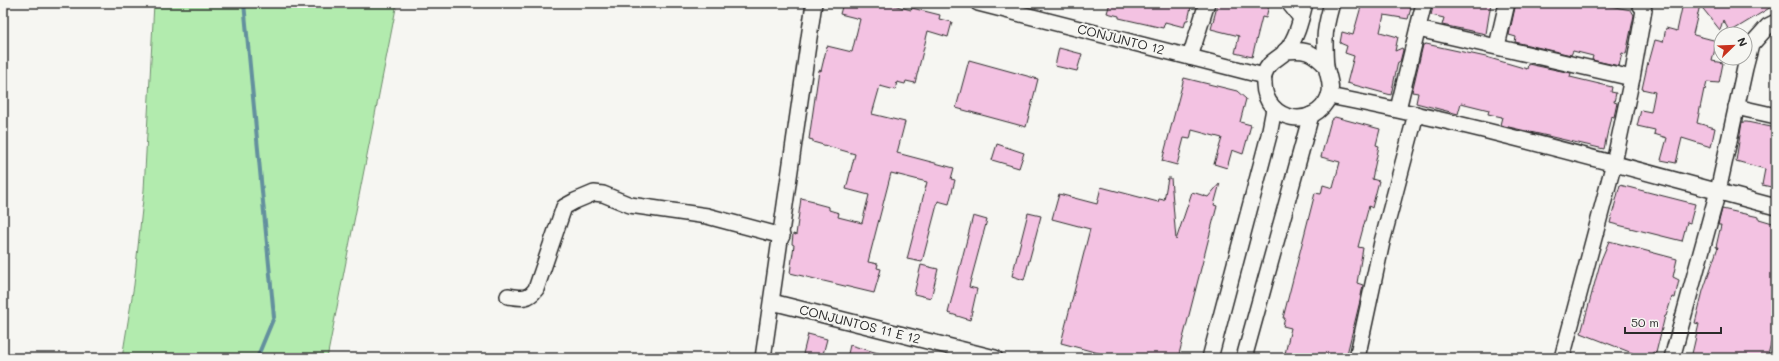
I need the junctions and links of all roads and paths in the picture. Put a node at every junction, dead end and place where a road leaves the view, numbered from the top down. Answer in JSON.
{"nodes":[{"id":1,"x":814,"y":3,"type":"edge"},
{"id":2,"x":978,"y":3,"type":"edge"},
{"id":3,"x":1206,"y":3,"type":"edge"},
{"id":4,"x":1289,"y":3,"type":"edge"},
{"id":5,"x":1305,"y":3,"type":"edge"},
{"id":6,"x":1341,"y":3,"type":"edge"},
{"id":7,"x":1424,"y":3,"type":"edge"},
{"id":8,"x":1507,"y":3,"type":"edge"},
{"id":9,"x":1646,"y":5,"type":"edge"},
{"id":10,"x":1331,"y":8,"type":"edge"},
{"id":11,"x":1301,"y":18,"type":"junction"},
{"id":12,"x":1776,"y":22,"type":"edge"},
{"id":13,"x":1418,"y":29,"type":"junction"},
{"id":14,"x":1497,"y":46,"type":"junction"},
{"id":15,"x":1285,"y":51,"type":"junction"},
{"id":16,"x":1190,"y":57,"type":"junction"},
{"id":17,"x":1326,"y":66,"type":"junction"},
{"id":18,"x":1264,"y":76,"type":"junction"},
{"id":19,"x":1632,"y":78,"type":"junction"},
{"id":20,"x":1329,"y":96,"type":"junction"},
{"id":21,"x":1736,"y":107,"type":"junction"},
{"id":22,"x":1274,"y":109,"type":"junction"},
{"id":23,"x":1398,"y":109,"type":"junction"},
{"id":24,"x":1416,"y":114,"type":"junction"},
{"id":25,"x":1311,"y":116,"type":"junction"},
{"id":26,"x":1776,"y":116,"type":"edge"},
{"id":27,"x":1614,"y":163,"type":"junction"},
{"id":28,"x":1718,"y":192,"type":"junction"},
{"id":29,"x":1776,"y":207,"type":"edge"},
{"id":30,"x":782,"y":236,"type":"junction"},
{"id":31,"x":508,"y":296,"type":"dead end"},
{"id":32,"x":772,"y":302,"type":"junction"},
{"id":33,"x":763,"y":358,"type":"edge"},
{"id":34,"x":995,"y":358,"type":"edge"},
{"id":35,"x":1210,"y":358,"type":"edge"},
{"id":36,"x":1244,"y":358,"type":"edge"},
{"id":37,"x":1357,"y":358,"type":"edge"},
{"id":38,"x":1562,"y":358,"type":"edge"},
{"id":39,"x":1672,"y":358,"type":"edge"}],
"edges":[{"from":1,"to":30,"type":"street"},
{"from":2,"to":16,"type":"street","name":"CONJUNTO 12"},
{"from":3,"to":16,"type":"street"},
{"from":4,"to":11,"type":"street"},
{"from":5,"to":11,"type":"street"},
{"from":6,"to":10,"type":"street"},
{"from":7,"to":13,"type":"street"},
{"from":8,"to":14,"type":"street"},
{"from":9,"to":19,"type":"street"},
{"from":10,"to":17,"type":"street"},
{"from":11,"to":15,"type":"street"},
{"from":12,"to":21,"type":"street"},
{"from":13,"to":14,"type":"street"},
{"from":13,"to":23,"type":"street"},
{"from":14,"to":19,"type":"street"},
{"from":15,"to":17,"type":"street"},
{"from":15,"to":18,"type":"street"},
{"from":16,"to":18,"type":"street","name":"CONJUNTO 12"},
{"from":17,"to":20,"type":"street"},
{"from":18,"to":22,"type":"street"},
{"from":19,"to":27,"type":"street"},
{"from":20,"to":23,"type":"street"},
{"from":20,"to":25,"type":"street"},
{"from":21,"to":26,"type":"street"},
{"from":21,"to":28,"type":"street"},
{"from":22,"to":25,"type":"street"},
{"from":22,"to":35,"type":"street"},
{"from":23,"to":24,"type":"street"},
{"from":24,"to":27,"type":"street"},
{"from":24,"to":37,"type":"street"},
{"from":25,"to":36,"type":"street"},
{"from":27,"to":28,"type":"street"},
{"from":27,"to":38,"type":"street"},
{"from":28,"to":29,"type":"street"},
{"from":28,"to":39,"type":"street"},
{"from":30,"to":31,"type":"street"},
{"from":30,"to":32,"type":"street"},
{"from":32,"to":33,"type":"street"},
{"from":32,"to":34,"type":"street","name":"CONJUNTOS 11 E 12"}]}
